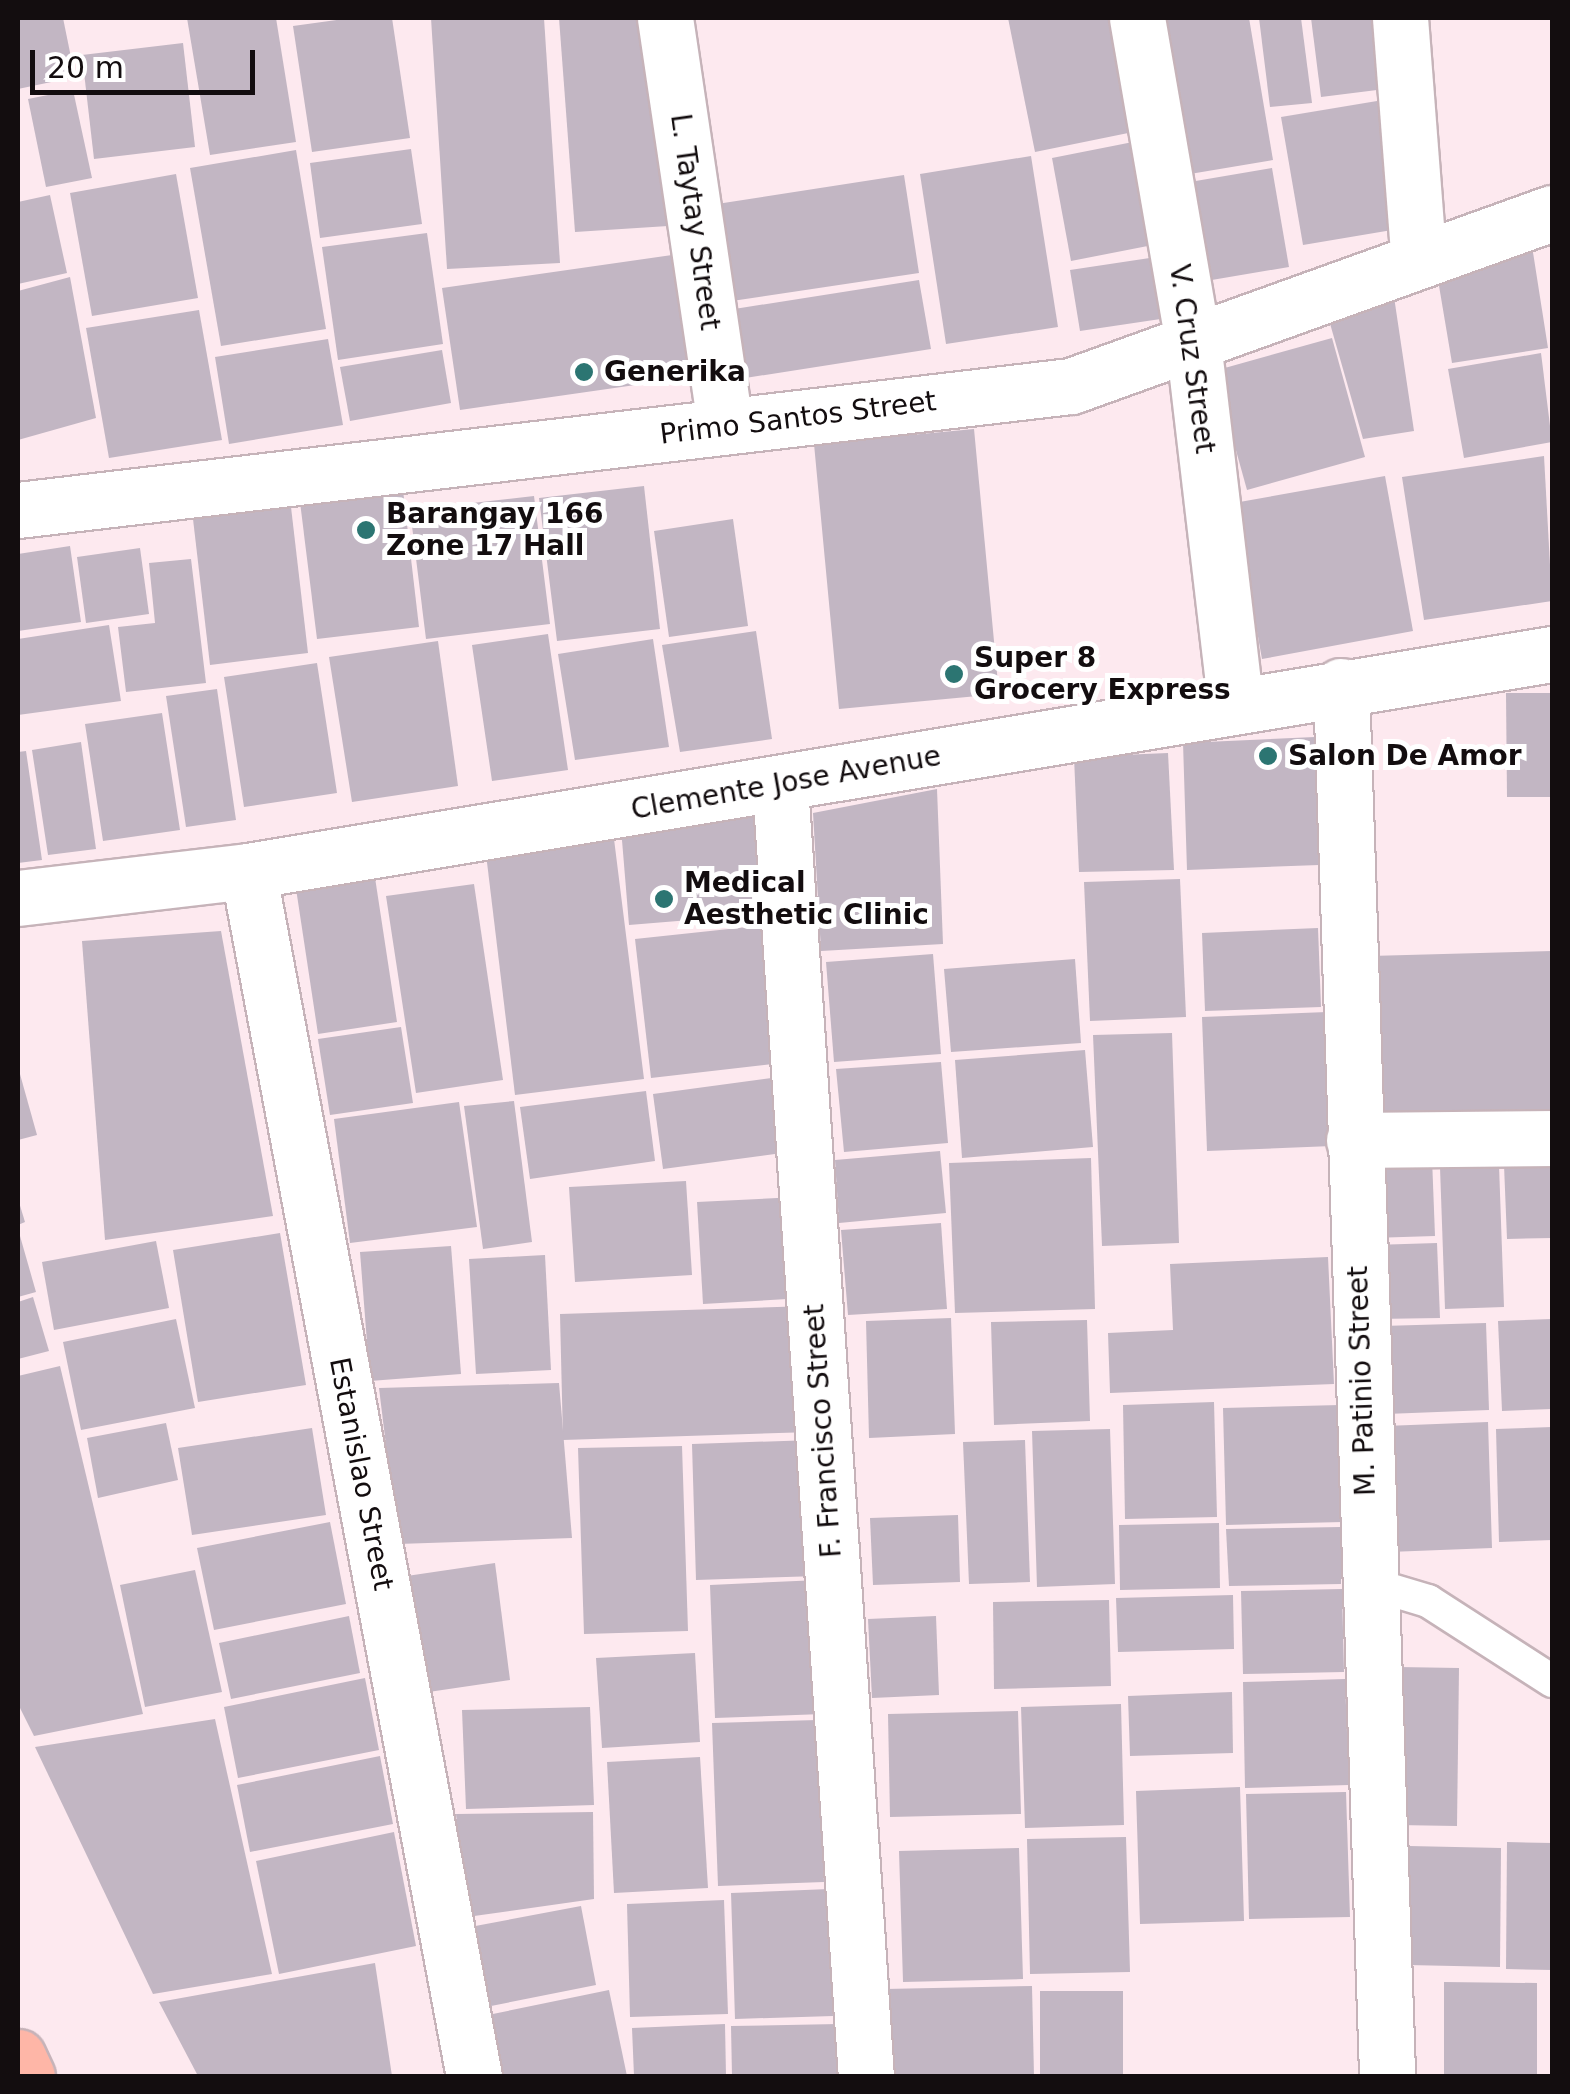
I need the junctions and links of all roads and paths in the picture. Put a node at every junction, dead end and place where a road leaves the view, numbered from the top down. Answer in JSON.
{"nodes":[{"id":1,"x":665,"y":18,"type":"edge"},
{"id":2,"x":1137,"y":18,"type":"edge"},
{"id":3,"x":1400,"y":18,"type":"edge"},
{"id":4,"x":1552,"y":213,"type":"edge"},
{"id":5,"x":1418,"y":254,"type":"junction"},
{"id":6,"x":1193,"y":342,"type":"junction"},
{"id":7,"x":725,"y":426,"type":"junction"},
{"id":8,"x":18,"y":510,"type":"edge"},
{"id":9,"x":1552,"y":654,"type":"edge"},
{"id":10,"x":1340,"y":686,"type":"junction"},
{"id":11,"x":1235,"y":702,"type":"junction"},
{"id":12,"x":780,"y":786,"type":"junction"},
{"id":13,"x":248,"y":871,"type":"junction"},
{"id":14,"x":18,"y":898,"type":"edge"},
{"id":15,"x":1552,"y":1138,"type":"edge"},
{"id":16,"x":1354,"y":1140,"type":"junction"},
{"id":17,"x":1368,"y":1584,"type":"junction"},
{"id":18,"x":1552,"y":1682,"type":"edge"},
{"id":19,"x":18,"y":2057,"type":"edge"},
{"id":20,"x":28,"y":2076,"type":"edge"},
{"id":21,"x":474,"y":2076,"type":"edge"},
{"id":22,"x":866,"y":2076,"type":"edge"},
{"id":23,"x":1387,"y":2076,"type":"edge"}],
"edges":[{"from":1,"to":7,"type":"street","name":"L. Taytay Street"},
{"from":2,"to":6,"type":"street","name":"V. Cruz Street"},
{"from":3,"to":5,"type":"street"},
{"from":4,"to":5,"type":"street","name":"Primo Santos Street"},
{"from":5,"to":6,"type":"street","name":"Primo Santos Street"},
{"from":6,"to":7,"type":"street","name":"Primo Santos Street"},
{"from":6,"to":11,"type":"street","name":"V. Cruz Street"},
{"from":7,"to":8,"type":"street","name":"Primo Santos Street"},
{"from":9,"to":10,"type":"street","name":"Clemente Jose Avenue"},
{"from":10,"to":11,"type":"street","name":"Clemente Jose Avenue"},
{"from":10,"to":16,"type":"street","name":"M. Patinio Street"},
{"from":11,"to":12,"type":"street","name":"Clemente Jose Avenue"},
{"from":12,"to":13,"type":"street","name":"Clemente Jose Avenue"},
{"from":12,"to":22,"type":"street","name":"F. Francisco Street"},
{"from":13,"to":14,"type":"street","name":"Clemente Jose Avenue"},
{"from":13,"to":21,"type":"street","name":"Estanislao Street"},
{"from":15,"to":16,"type":"street"},
{"from":16,"to":17,"type":"street","name":"M. Patinio Street"},
{"from":17,"to":18,"type":"lane"},
{"from":17,"to":23,"type":"street","name":"M. Patinio Street"},
{"from":19,"to":20,"type":"highway"}]}
